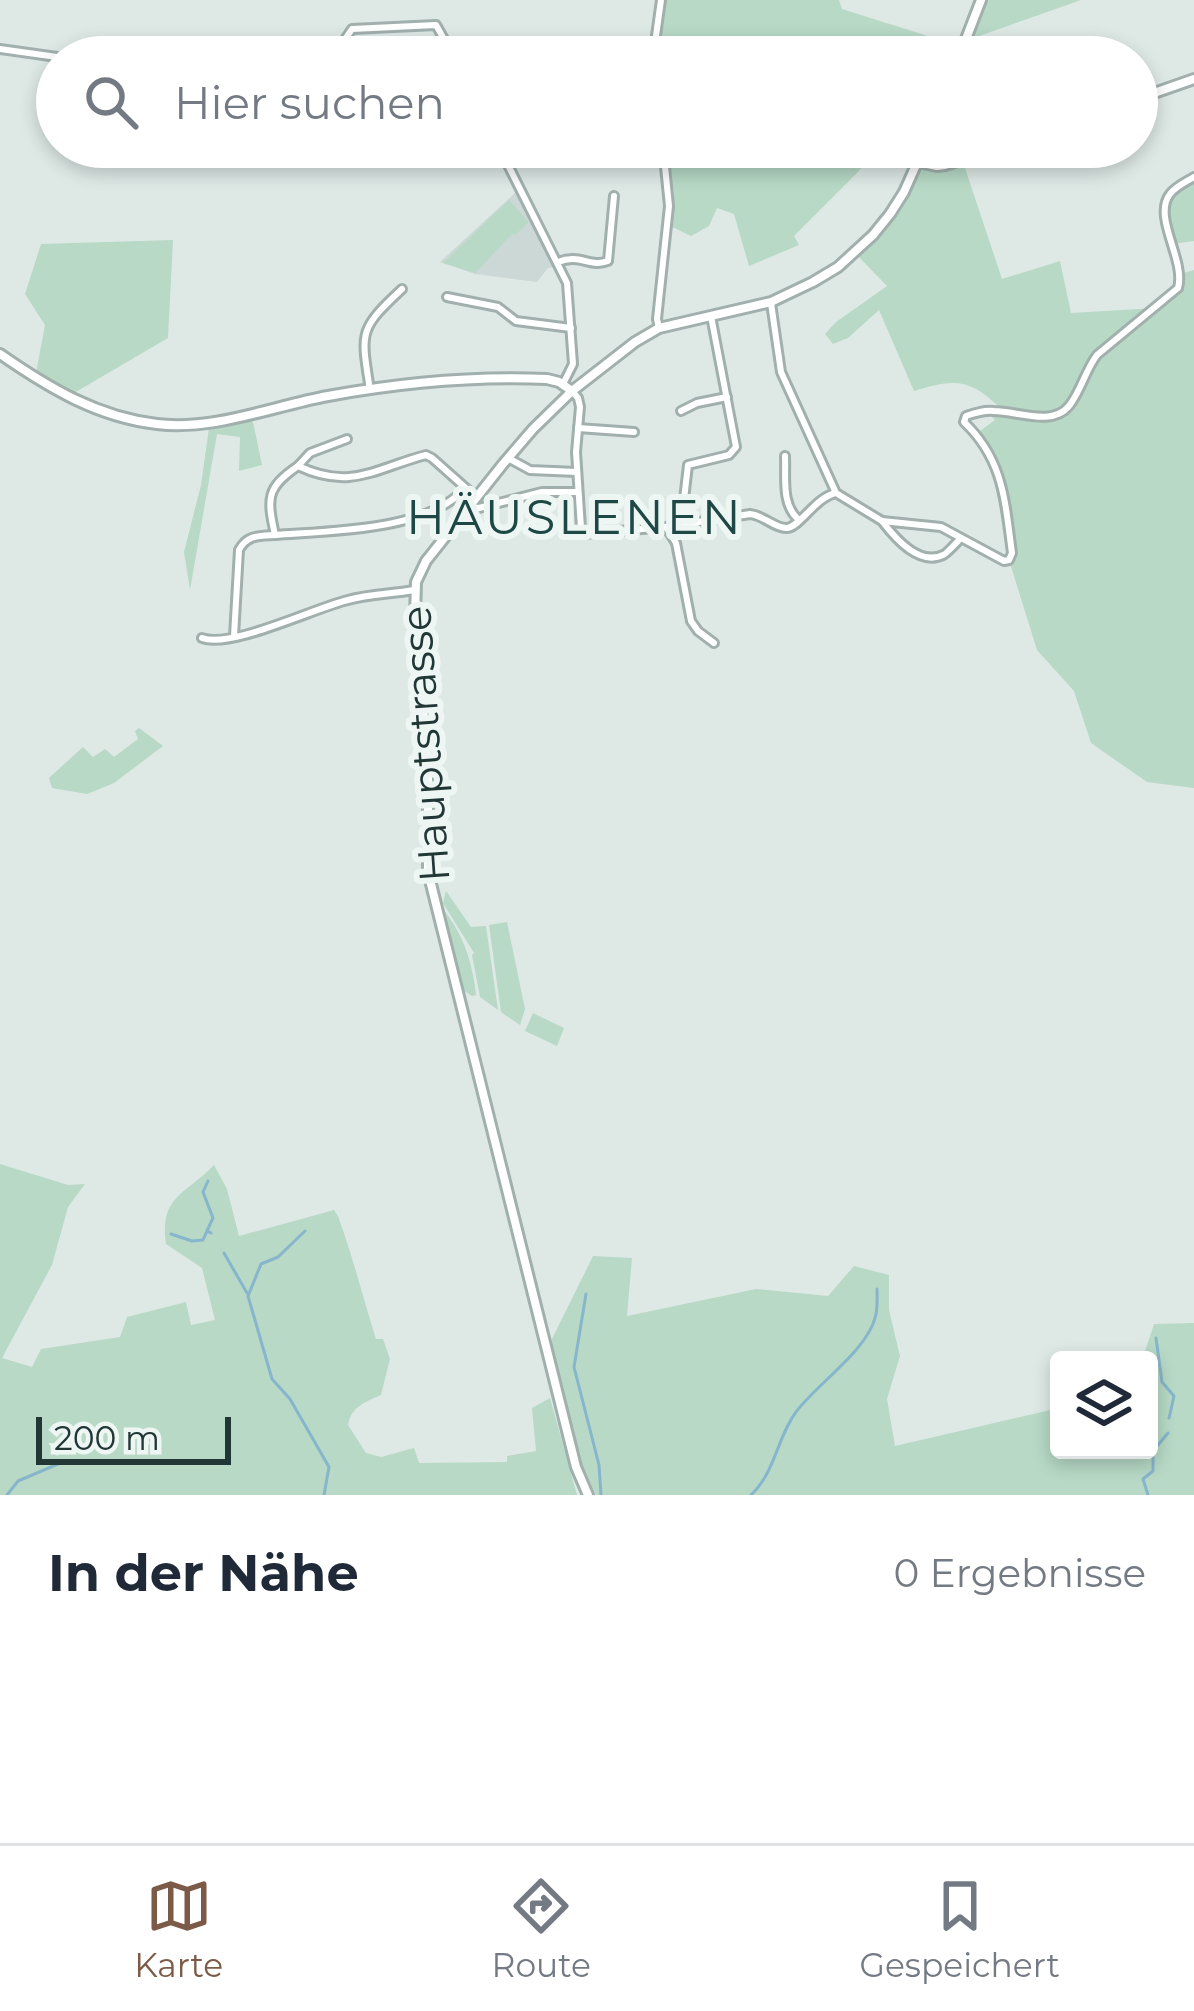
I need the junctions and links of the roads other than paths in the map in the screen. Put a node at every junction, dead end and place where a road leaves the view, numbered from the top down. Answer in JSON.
{"nodes":[{"id":1,"x":661,"y":0,"type":"edge"},
{"id":2,"x":981,"y":0,"type":"edge"},
{"id":3,"x":347,"y":36,"type":"edge"},
{"id":4,"x":442,"y":36,"type":"edge"},
{"id":5,"x":656,"y":36,"type":"edge"},
{"id":6,"x":967,"y":36,"type":"edge"},
{"id":7,"x":0,"y":49,"type":"edge"},
{"id":8,"x":36,"y":54,"type":"edge"},
{"id":9,"x":1194,"y":79,"type":"edge"},
{"id":10,"x":1158,"y":92,"type":"edge"},
{"id":11,"x":510,"y":168,"type":"edge"},
{"id":12,"x":665,"y":168,"type":"edge"},
{"id":13,"x":915,"y":168,"type":"edge"},
{"id":14,"x":1194,"y":177,"type":"edge"},
{"id":15,"x":614,"y":196,"type":"dead end"},
{"id":16,"x":557,"y":262,"type":"junction"},
{"id":17,"x":402,"y":289,"type":"dead end"},
{"id":18,"x":447,"y":297,"type":"dead end"},
{"id":19,"x":771,"y":302,"type":"junction"},
{"id":20,"x":710,"y":316,"type":"junction"},
{"id":21,"x":571,"y":328,"type":"junction"},
{"id":22,"x":659,"y":328,"type":"junction"},
{"id":23,"x":0,"y":354,"type":"edge"},
{"id":24,"x":563,"y":384,"type":"junction"},
{"id":25,"x":370,"y":390,"type":"junction"},
{"id":26,"x":572,"y":391,"type":"junction"},
{"id":27,"x":727,"y":397,"type":"junction"},
{"id":28,"x":681,"y":411,"type":"dead end"},
{"id":29,"x":578,"y":428,"type":"junction"},
{"id":30,"x":634,"y":432,"type":"dead end"},
{"id":31,"x":347,"y":439,"type":"dead end"},
{"id":32,"x":785,"y":456,"type":"dead end"},
{"id":33,"x":508,"y":458,"type":"junction"},
{"id":34,"x":298,"y":466,"type":"junction"},
{"id":35,"x":577,"y":472,"type":"junction"},
{"id":36,"x":465,"y":488,"type":"junction"},
{"id":37,"x":578,"y":492,"type":"junction"},
{"id":38,"x":836,"y":493,"type":"junction"},
{"id":39,"x":477,"y":498,"type":"junction"},
{"id":40,"x":470,"y":506,"type":"junction"},
{"id":41,"x":800,"y":520,"type":"junction"},
{"id":42,"x":882,"y":521,"type":"junction"},
{"id":43,"x":681,"y":525,"type":"junction"},
{"id":44,"x":666,"y":527,"type":"junction"},
{"id":45,"x":275,"y":535,"type":"junction"},
{"id":46,"x":960,"y":539,"type":"junction"},
{"id":47,"x":414,"y":590,"type":"junction"},
{"id":48,"x":234,"y":636,"type":"junction"},
{"id":49,"x":202,"y":638,"type":"dead end"},
{"id":50,"x":714,"y":643,"type":"dead end"},
{"id":51,"x":588,"y":1495,"type":"edge"}],
"edges":[{"from":1,"to":5,"type":"street"},
{"from":2,"to":6,"type":"street"},
{"from":3,"to":4,"type":"street"},
{"from":7,"to":8,"type":"street"},
{"from":9,"to":10,"type":"street"},
{"from":11,"to":16,"type":"street"},
{"from":12,"to":22,"type":"street"},
{"from":13,"to":19,"type":"street","name":"Hauptstrasse"},
{"from":14,"to":46,"type":"street"},
{"from":15,"to":16,"type":"street"},
{"from":16,"to":21,"type":"street"},
{"from":17,"to":25,"type":"street"},
{"from":18,"to":21,"type":"street"},
{"from":19,"to":20,"type":"street","name":"Hauptstrasse"},
{"from":19,"to":38,"type":"street"},
{"from":20,"to":22,"type":"street","name":"Hauptstrasse"},
{"from":20,"to":27,"type":"street"},
{"from":21,"to":24,"type":"street"},
{"from":22,"to":26,"type":"street","name":"Hauptstrasse"},
{"from":23,"to":25,"type":"street"},
{"from":24,"to":25,"type":"street"},
{"from":24,"to":26,"type":"street"},
{"from":26,"to":29,"type":"street"},
{"from":26,"to":33,"type":"street","name":"Hauptstrasse"},
{"from":27,"to":28,"type":"street"},
{"from":27,"to":43,"type":"street"},
{"from":29,"to":30,"type":"street"},
{"from":29,"to":35,"type":"street"},
{"from":31,"to":34,"type":"street"},
{"from":32,"to":41,"type":"street"},
{"from":33,"to":35,"type":"street"},
{"from":33,"to":39,"type":"street","name":"Hauptstrasse"},
{"from":34,"to":36,"type":"street"},
{"from":34,"to":45,"type":"street"},
{"from":35,"to":37,"type":"street"},
{"from":36,"to":39,"type":"street"},
{"from":36,"to":45,"type":"street"},
{"from":37,"to":40,"type":"street"},
{"from":37,"to":44,"type":"street"},
{"from":38,"to":41,"type":"street"},
{"from":38,"to":42,"type":"street"},
{"from":39,"to":40,"type":"street","name":"Hauptstrasse"},
{"from":40,"to":47,"type":"street","name":"Hauptstrasse"},
{"from":41,"to":43,"type":"street"},
{"from":42,"to":46,"type":"street"},
{"from":42,"to":46,"type":"street"},
{"from":43,"to":44,"type":"street"},
{"from":44,"to":50,"type":"street"},
{"from":45,"to":48,"type":"street"},
{"from":47,"to":48,"type":"street"},
{"from":47,"to":51,"type":"street","name":"Hauptstrasse"},
{"from":48,"to":49,"type":"street"}]}
